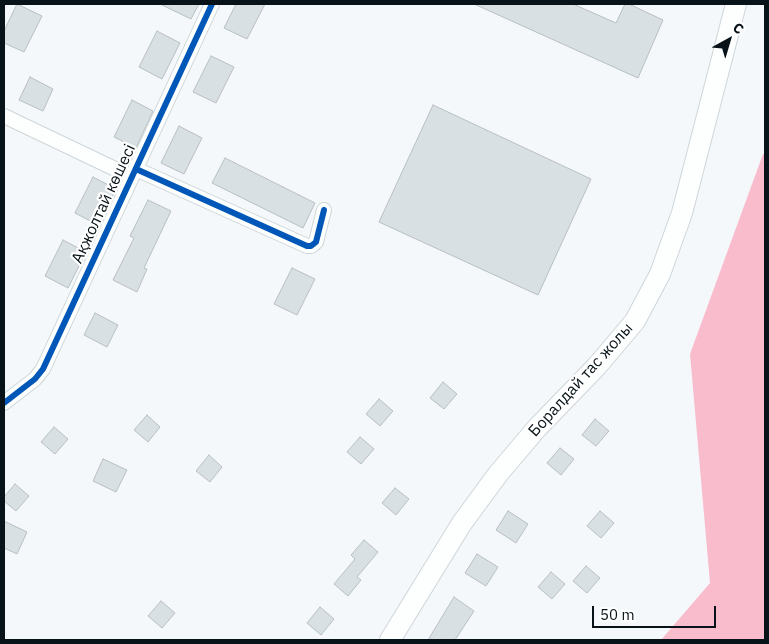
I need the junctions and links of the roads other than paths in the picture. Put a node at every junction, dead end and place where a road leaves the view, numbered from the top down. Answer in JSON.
{"nodes":[{"id":1,"x":212,"y":4,"type":"edge"},
{"id":2,"x":736,"y":4,"type":"edge"},
{"id":3,"x":4,"y":116,"type":"edge"},
{"id":4,"x":134,"y":173,"type":"junction"},
{"id":5,"x":324,"y":210,"type":"dead end"},
{"id":6,"x":4,"y":403,"type":"edge"},
{"id":7,"x":390,"y":640,"type":"edge"}],
"edges":[{"from":1,"to":4,"type":"street","name":"Ақжолтай көшесі"},
{"from":2,"to":7,"type":"main road","name":"Боралдай тас жолы"},
{"from":3,"to":4,"type":"street"},
{"from":4,"to":5,"type":"street"},
{"from":4,"to":6,"type":"street","name":"Ақжолтай көшесі"}]}
